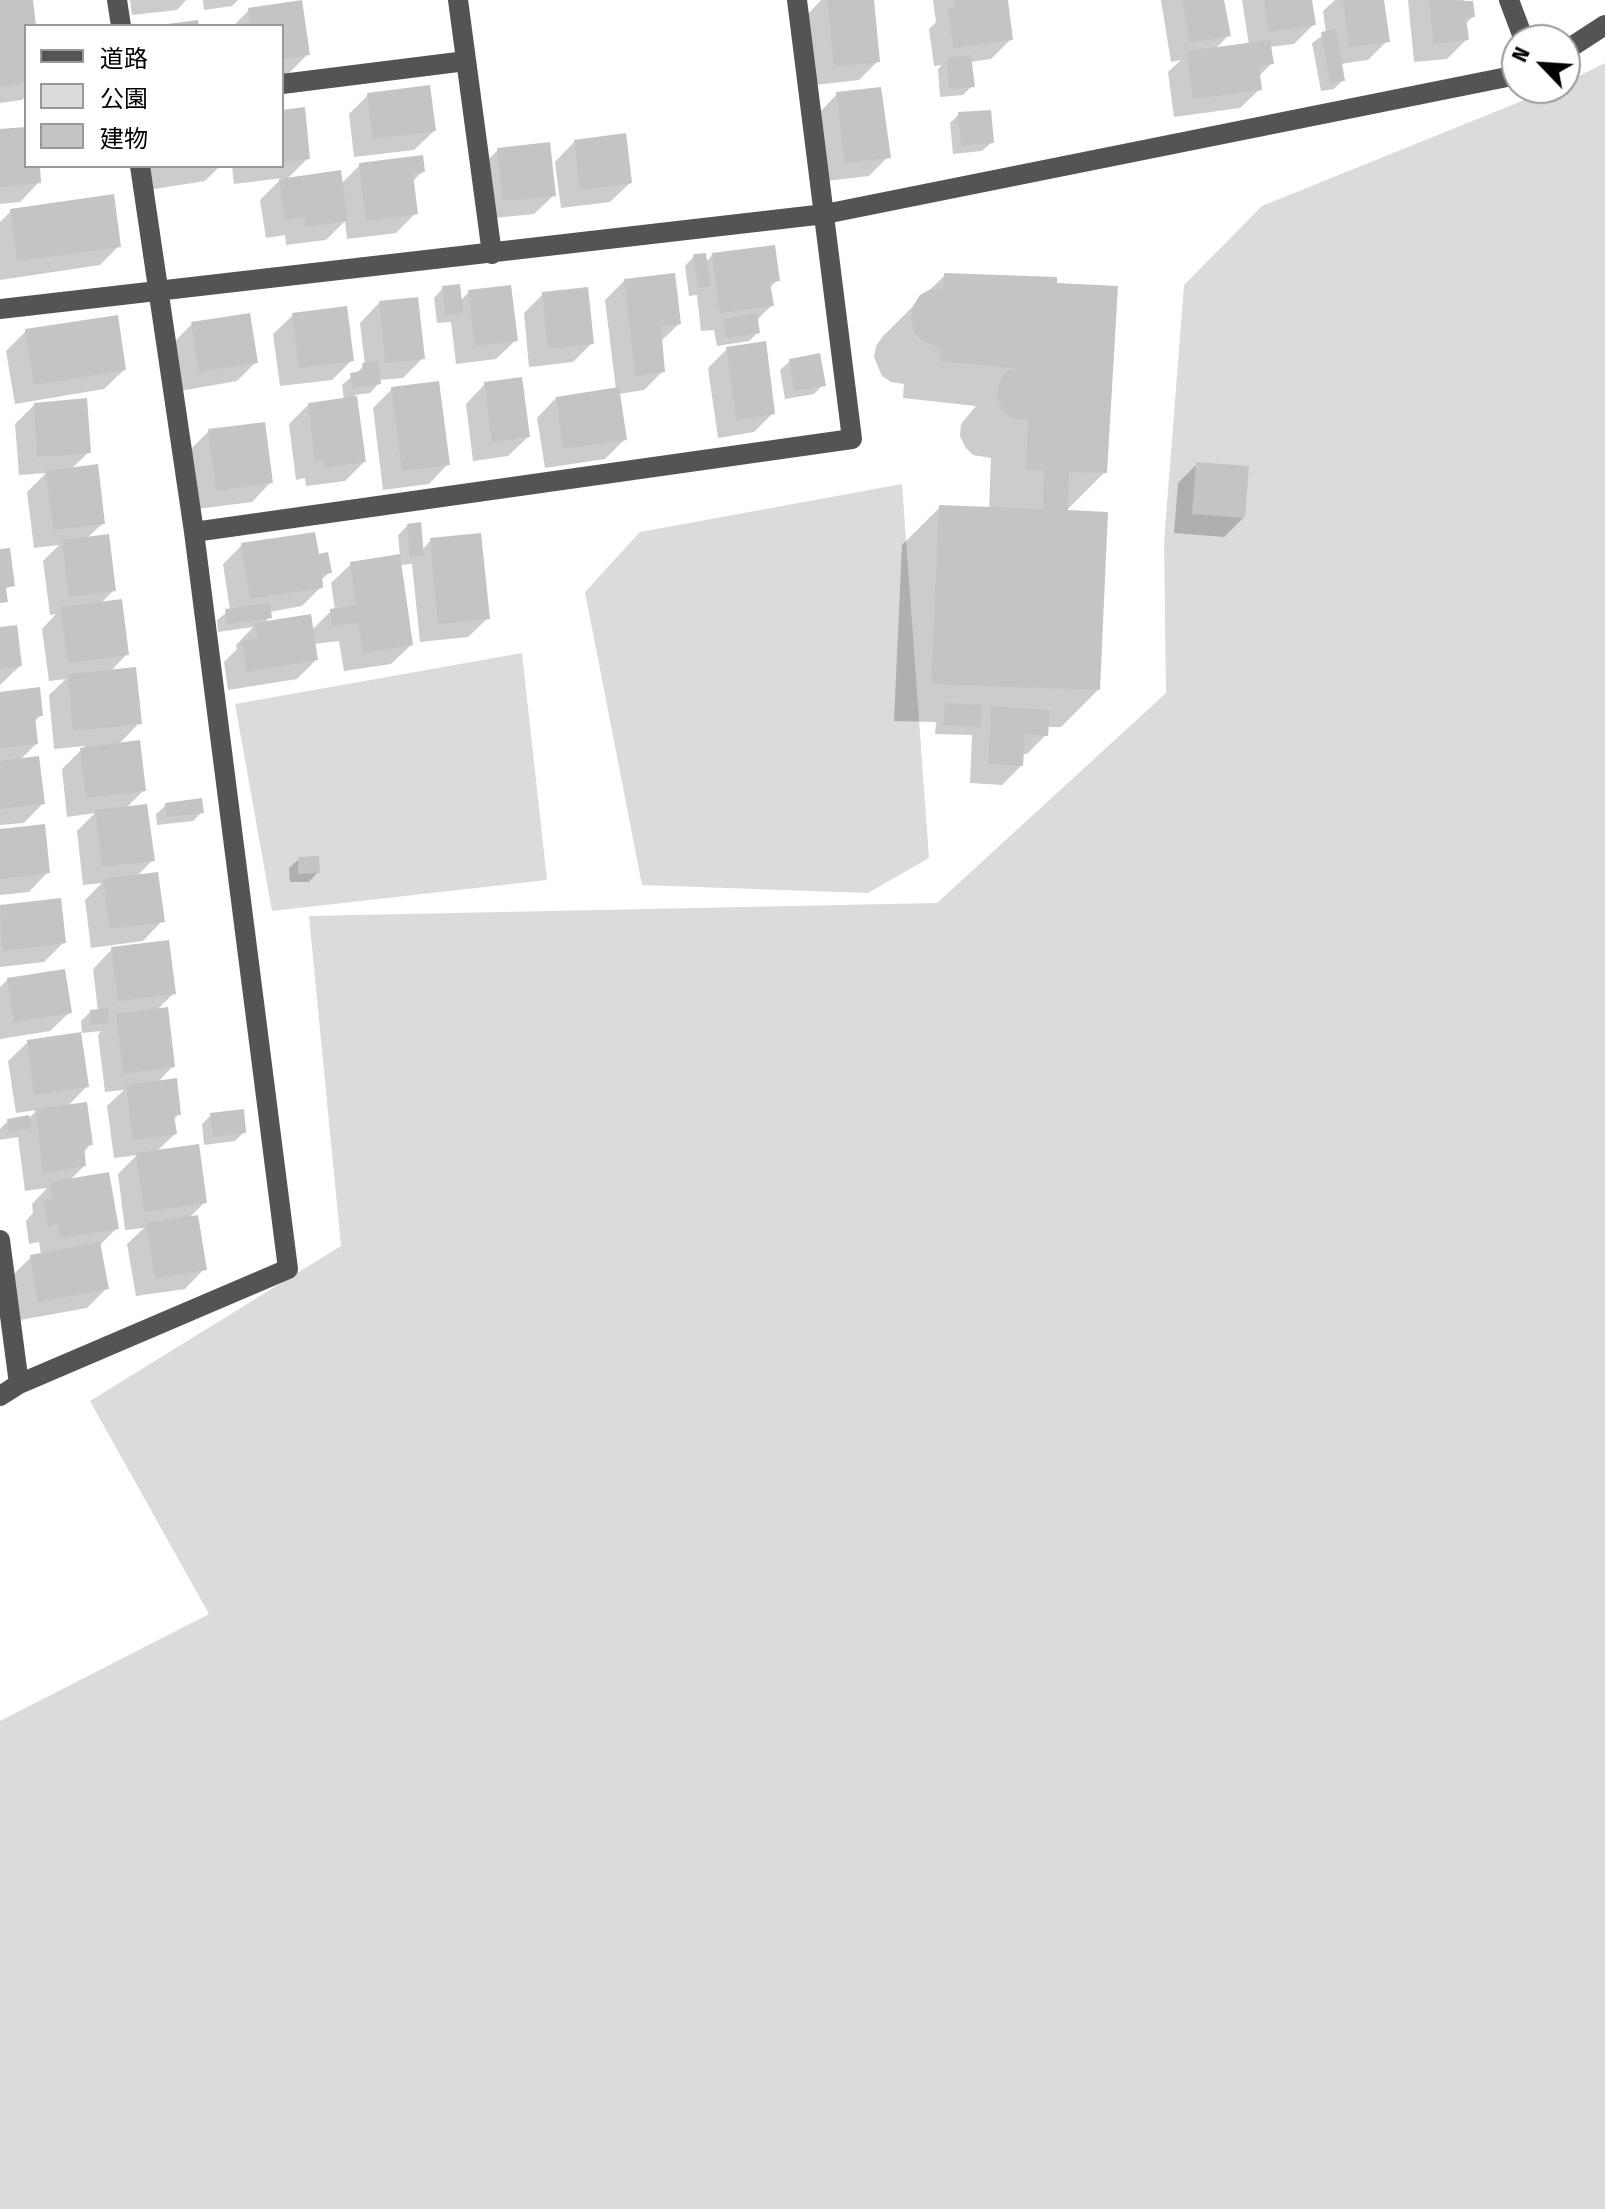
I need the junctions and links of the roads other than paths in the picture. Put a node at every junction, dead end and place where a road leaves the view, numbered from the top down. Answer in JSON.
{"nodes":[{"id":1,"x":117,"y":0,"type":"edge"},
{"id":2,"x":458,"y":0,"type":"edge"},
{"id":3,"x":797,"y":0,"type":"edge"},
{"id":4,"x":1509,"y":0,"type":"edge"},
{"id":5,"x":121,"y":24,"type":"edge"},
{"id":6,"x":1518,"y":24,"type":"edge"},
{"id":7,"x":1605,"y":25,"type":"edge"},
{"id":8,"x":1581,"y":41,"type":"edge"},
{"id":9,"x":466,"y":61,"type":"junction"},
{"id":10,"x":1501,"y":78,"type":"edge"},
{"id":11,"x":284,"y":84,"type":"edge"},
{"id":12,"x":140,"y":168,"type":"edge"},
{"id":13,"x":825,"y":214,"type":"junction"},
{"id":14,"x":492,"y":254,"type":"junction"},
{"id":15,"x":157,"y":290,"type":"junction"},
{"id":16,"x":0,"y":309,"type":"edge"},
{"id":17,"x":194,"y":532,"type":"junction"},
{"id":18,"x":0,"y":1240,"type":"edge"},
{"id":19,"x":19,"y":1384,"type":"junction"},
{"id":20,"x":0,"y":1396,"type":"edge"}],
"edges":[{"from":1,"to":5,"type":"street"},
{"from":2,"to":9,"type":"street"},
{"from":3,"to":13,"type":"street"},
{"from":4,"to":6,"type":"street"},
{"from":7,"to":8,"type":"street"},
{"from":9,"to":11,"type":"street"},
{"from":9,"to":14,"type":"street"},
{"from":10,"to":13,"type":"street"},
{"from":12,"to":15,"type":"street"},
{"from":13,"to":14,"type":"street"},
{"from":13,"to":17,"type":"street"},
{"from":14,"to":15,"type":"street"},
{"from":15,"to":16,"type":"street"},
{"from":15,"to":17,"type":"street"},
{"from":17,"to":19,"type":"street"},
{"from":18,"to":19,"type":"street"},
{"from":19,"to":20,"type":"street"}]}
